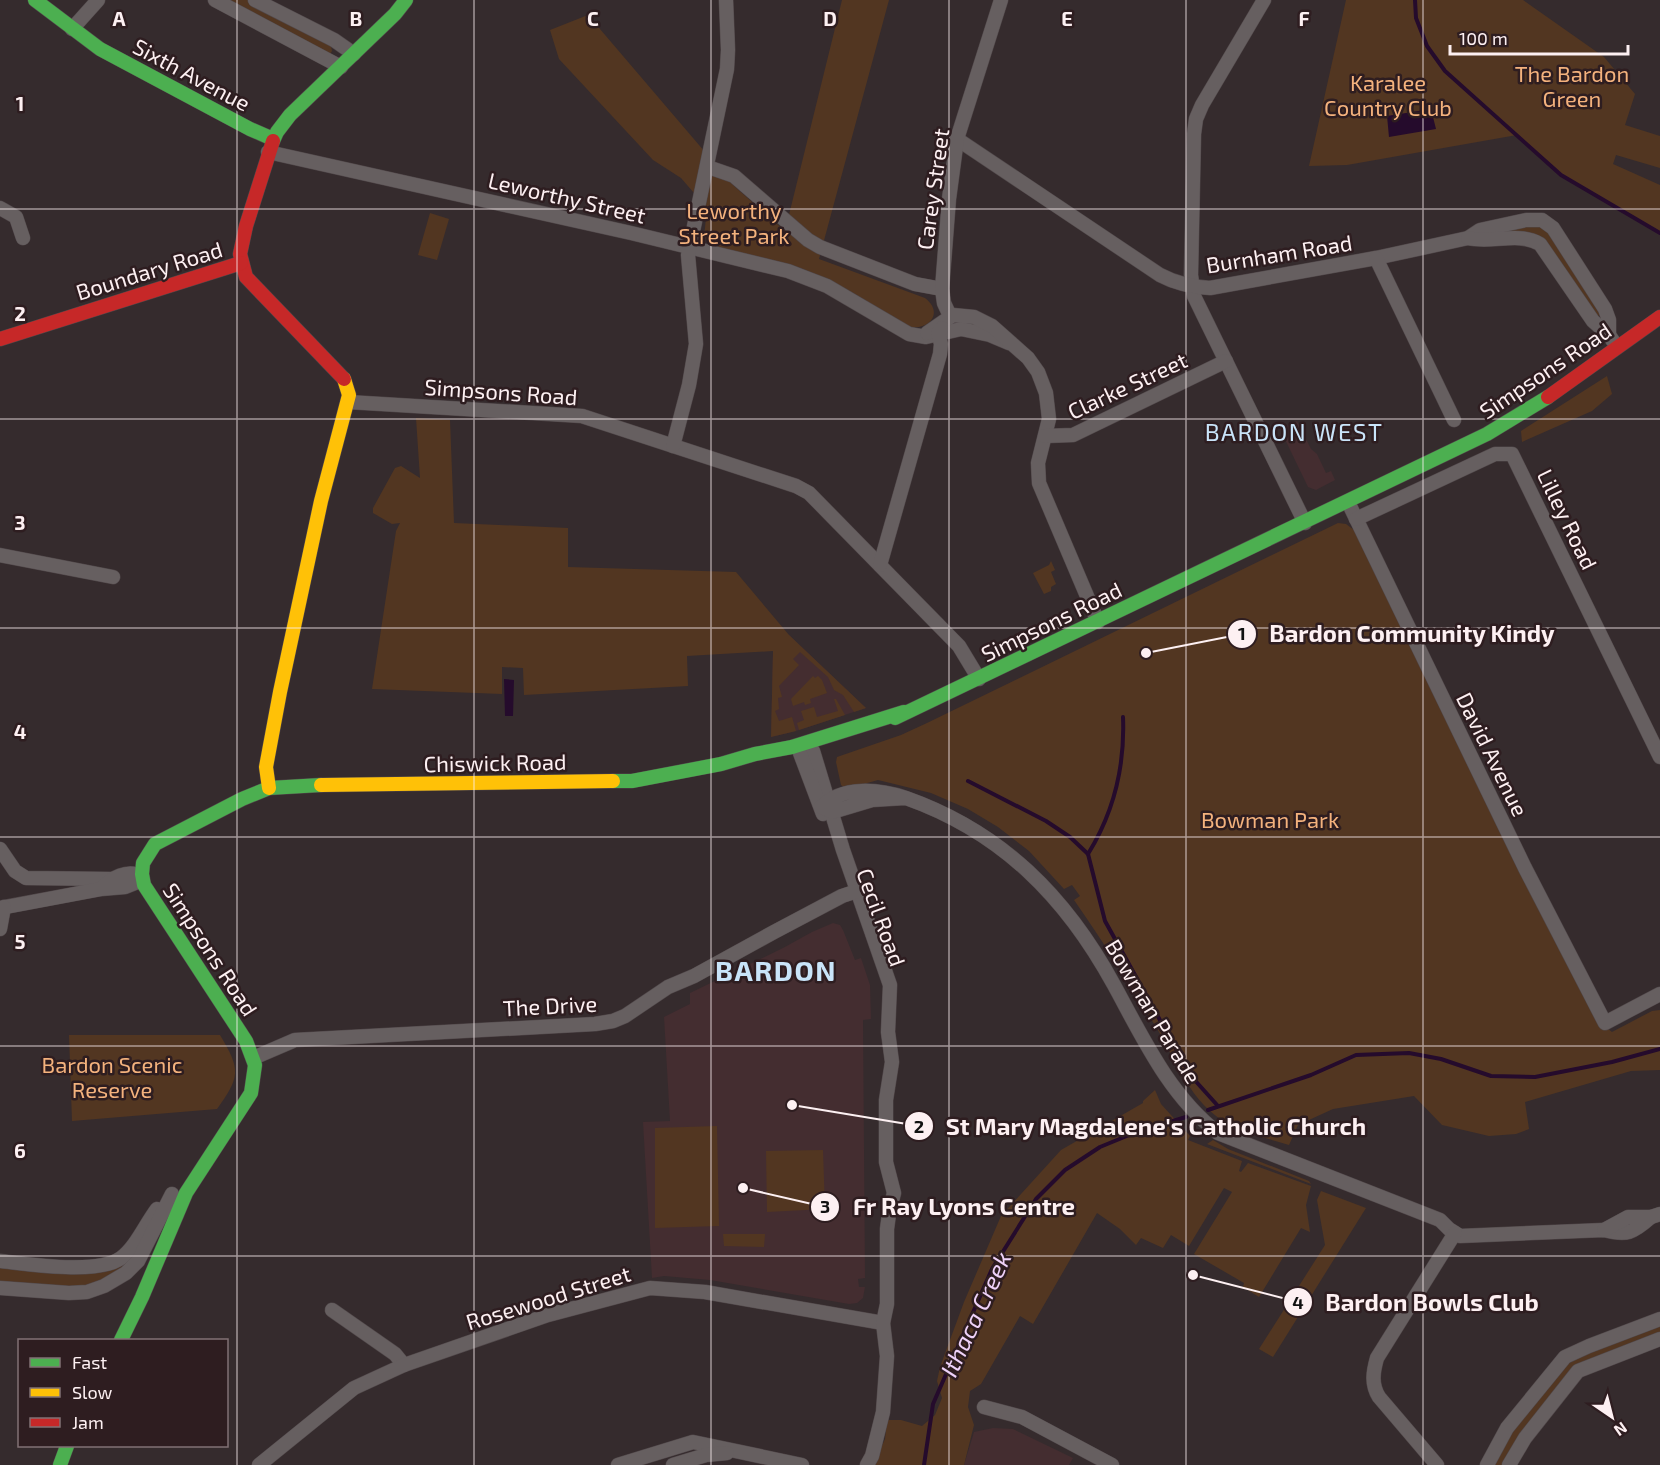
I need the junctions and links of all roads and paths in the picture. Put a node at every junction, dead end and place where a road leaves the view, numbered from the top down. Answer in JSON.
{"nodes":[{"id":1,"x":35,"y":0,"type":"edge"},
{"id":2,"x":98,"y":0,"type":"edge"},
{"id":3,"x":215,"y":0,"type":"edge"},
{"id":4,"x":255,"y":0,"type":"edge"},
{"id":5,"x":406,"y":0,"type":"edge"},
{"id":6,"x":726,"y":0,"type":"edge"},
{"id":7,"x":1001,"y":0,"type":"edge"},
{"id":8,"x":1264,"y":0,"type":"edge"},
{"id":9,"x":72,"y":29,"type":"junction"},
{"id":10,"x":354,"y":54,"type":"junction"},
{"id":11,"x":340,"y":67,"type":"junction"},
{"id":12,"x":957,"y":139,"type":"junction"},
{"id":13,"x":271,"y":145,"type":"junction"},
{"id":14,"x":708,"y":167,"type":"junction"},
{"id":15,"x":0,"y":208,"type":"edge"},
{"id":16,"x":23,"y":238,"type":"dead end"},
{"id":17,"x":1468,"y":238,"type":"junction"},
{"id":18,"x":689,"y":247,"type":"junction"},
{"id":19,"x":1376,"y":258,"type":"junction"},
{"id":20,"x":241,"y":263,"type":"junction"},
{"id":21,"x":1192,"y":287,"type":"junction"},
{"id":22,"x":942,"y":289,"type":"junction"},
{"id":23,"x":950,"y":316,"type":"junction"},
{"id":24,"x":1660,"y":317,"type":"edge"},
{"id":25,"x":938,"y":333,"type":"junction"},
{"id":26,"x":914,"y":335,"type":"junction"},
{"id":27,"x":1609,"y":335,"type":"junction"},
{"id":28,"x":0,"y":339,"type":"edge"},
{"id":29,"x":1009,"y":343,"type":"junction"},
{"id":30,"x":1618,"y":348,"type":"junction"},
{"id":31,"x":1226,"y":361,"type":"junction"},
{"id":32,"x":348,"y":402,"type":"junction"},
{"id":33,"x":1454,"y":420,"type":"dead end"},
{"id":34,"x":1045,"y":436,"type":"junction"},
{"id":35,"x":673,"y":446,"type":"junction"},
{"id":36,"x":1348,"y":502,"type":"junction"},
{"id":37,"x":1356,"y":519,"type":"junction"},
{"id":38,"x":1305,"y":523,"type":"junction"},
{"id":39,"x":0,"y":555,"type":"edge"},
{"id":40,"x":880,"y":565,"type":"junction"},
{"id":41,"x":113,"y":577,"type":"dead end"},
{"id":42,"x":1098,"y":622,"type":"junction"},
{"id":43,"x":979,"y":679,"type":"junction"},
{"id":44,"x":806,"y":749,"type":"junction"},
{"id":45,"x":1660,"y":757,"type":"edge"},
{"id":46,"x":269,"y":788,"type":"junction"},
{"id":47,"x":827,"y":806,"type":"junction"},
{"id":48,"x":0,"y":849,"type":"edge"},
{"id":49,"x":142,"y":877,"type":"junction"},
{"id":50,"x":112,"y":879,"type":"junction"},
{"id":51,"x":100,"y":889,"type":"junction"},
{"id":52,"x":853,"y":892,"type":"junction"},
{"id":53,"x":2,"y":908,"type":"edge"},
{"id":54,"x":0,"y":929,"type":"edge"},
{"id":55,"x":1660,"y":994,"type":"edge"},
{"id":56,"x":253,"y":1058,"type":"junction"},
{"id":57,"x":179,"y":1193,"type":"junction"},
{"id":58,"x":1655,"y":1215,"type":"edge"},
{"id":59,"x":1455,"y":1233,"type":"junction"},
{"id":60,"x":0,"y":1261,"type":"edge"},
{"id":61,"x":0,"y":1288,"type":"edge"},
{"id":62,"x":332,"y":1310,"type":"dead end"},
{"id":63,"x":1660,"y":1319,"type":"edge"},
{"id":64,"x":883,"y":1323,"type":"junction"},
{"id":65,"x":122,"y":1339,"type":"edge"},
{"id":66,"x":1660,"y":1339,"type":"edge"},
{"id":67,"x":404,"y":1365,"type":"junction"},
{"id":68,"x":984,"y":1407,"type":"dead end"},
{"id":69,"x":67,"y":1447,"type":"edge"},
{"id":70,"x":732,"y":1452,"type":"junction"},
{"id":71,"x":60,"y":1465,"type":"edge"},
{"id":72,"x":259,"y":1465,"type":"edge"},
{"id":73,"x":618,"y":1465,"type":"edge"},
{"id":74,"x":673,"y":1465,"type":"edge"},
{"id":75,"x":802,"y":1465,"type":"edge"},
{"id":76,"x":867,"y":1465,"type":"edge"},
{"id":77,"x":1112,"y":1465,"type":"edge"},
{"id":78,"x":1437,"y":1465,"type":"edge"},
{"id":79,"x":1487,"y":1465,"type":"edge"},
{"id":80,"x":1509,"y":1465,"type":"edge"}],
"edges":[{"from":1,"to":9,"type":"main road","name":"Sixth Avenue"},
{"from":2,"to":9,"type":"street"},
{"from":3,"to":11,"type":"street"},
{"from":4,"to":10,"type":"street"},
{"from":5,"to":10,"type":"main road"},
{"from":6,"to":14,"type":"street"},
{"from":7,"to":12,"type":"street","name":"Carey Street"},
{"from":8,"to":21,"type":"street"},
{"from":9,"to":13,"type":"main road","name":"Sixth Avenue"},
{"from":10,"to":11,"type":"main road"},
{"from":11,"to":13,"type":"main road"},
{"from":12,"to":21,"type":"street","name":"Burnham Road"},
{"from":12,"to":22,"type":"street","name":"Carey Street"},
{"from":13,"to":18,"type":"street","name":"Leworthy Street"},
{"from":13,"to":20,"type":"main road"},
{"from":14,"to":18,"type":"street"},
{"from":14,"to":22,"type":"street"},
{"from":15,"to":16,"type":"street"},
{"from":17,"to":19,"type":"street","name":"Burnham Road"},
{"from":17,"to":27,"type":"street","name":"Burnham Road"},
{"from":17,"to":27,"type":"street","name":"Burnham Road"},
{"from":18,"to":26,"type":"street","name":"Leworthy Street"},
{"from":18,"to":35,"type":"street"},
{"from":19,"to":21,"type":"street","name":"Burnham Road"},
{"from":19,"to":33,"type":"street"},
{"from":20,"to":28,"type":"main road","name":"Boundary Road"},
{"from":20,"to":32,"type":"main road","name":"Boundary Road"},
{"from":21,"to":31,"type":"street"},
{"from":22,"to":23,"type":"street","name":"Carey Street"},
{"from":23,"to":25,"type":"street"},
{"from":23,"to":26,"type":"street"},
{"from":23,"to":29,"type":"street"},
{"from":24,"to":30,"type":"main road","name":"Simpsons Road"},
{"from":25,"to":26,"type":"street"},
{"from":25,"to":29,"type":"street"},
{"from":25,"to":40,"type":"street"},
{"from":27,"to":30,"type":"street","name":"Burnham Road"},
{"from":29,"to":34,"type":"street"},
{"from":30,"to":36,"type":"main road","name":"Simpsons Road"},
{"from":31,"to":34,"type":"street","name":"Clarke Street"},
{"from":31,"to":38,"type":"street"},
{"from":32,"to":35,"type":"street","name":"Simpsons Road"},
{"from":32,"to":46,"type":"main road"},
{"from":34,"to":42,"type":"street"},
{"from":35,"to":40,"type":"street","name":"Simpsons Road"},
{"from":36,"to":37,"type":"street","name":"David Avenue"},
{"from":36,"to":38,"type":"main road","name":"Simpsons Road"},
{"from":37,"to":45,"type":"street","name":"Lilley Road"},
{"from":37,"to":55,"type":"street","name":"David Avenue"},
{"from":38,"to":42,"type":"main road","name":"Simpsons Road"},
{"from":39,"to":41,"type":"street"},
{"from":40,"to":43,"type":"street","name":"Simpsons Road"},
{"from":42,"to":43,"type":"main road","name":"Simpsons Road"},
{"from":43,"to":44,"type":"main road","name":"Chiswick Road"},
{"from":44,"to":46,"type":"main road","name":"Chiswick Road"},
{"from":44,"to":47,"type":"street","name":"Cecil Road"},
{"from":46,"to":49,"type":"main road","name":"Simpsons Road"},
{"from":47,"to":52,"type":"street","name":"Cecil Road"},
{"from":47,"to":59,"type":"street","name":"Bowman Parade"},
{"from":48,"to":50,"type":"street"},
{"from":49,"to":50,"type":"street"},
{"from":49,"to":51,"type":"street"},
{"from":49,"to":56,"type":"main road","name":"Simpsons Road"},
{"from":50,"to":51,"type":"street"},
{"from":51,"to":53,"type":"street"},
{"from":52,"to":56,"type":"street","name":"The Drive"},
{"from":52,"to":64,"type":"street","name":"Cecil Road"},
{"from":53,"to":54,"type":"street"},
{"from":56,"to":57,"type":"main road","name":"Simpsons Road"},
{"from":57,"to":60,"type":"street"},
{"from":57,"to":61,"type":"street"},
{"from":57,"to":65,"type":"main road","name":"Simpsons Road"},
{"from":58,"to":59,"type":"street"},
{"from":59,"to":78,"type":"street"},
{"from":62,"to":67,"type":"street"},
{"from":63,"to":79,"type":"street"},
{"from":64,"to":67,"type":"street","name":"Rosewood Street"},
{"from":64,"to":76,"type":"street","name":"Cecil Road"},
{"from":66,"to":80,"type":"street"},
{"from":67,"to":72,"type":"street","name":"Rosewood Street"},
{"from":68,"to":77,"type":"street"},
{"from":69,"to":71,"type":"main road"},
{"from":70,"to":73,"type":"street"},
{"from":70,"to":74,"type":"street"},
{"from":70,"to":75,"type":"street"}]}
